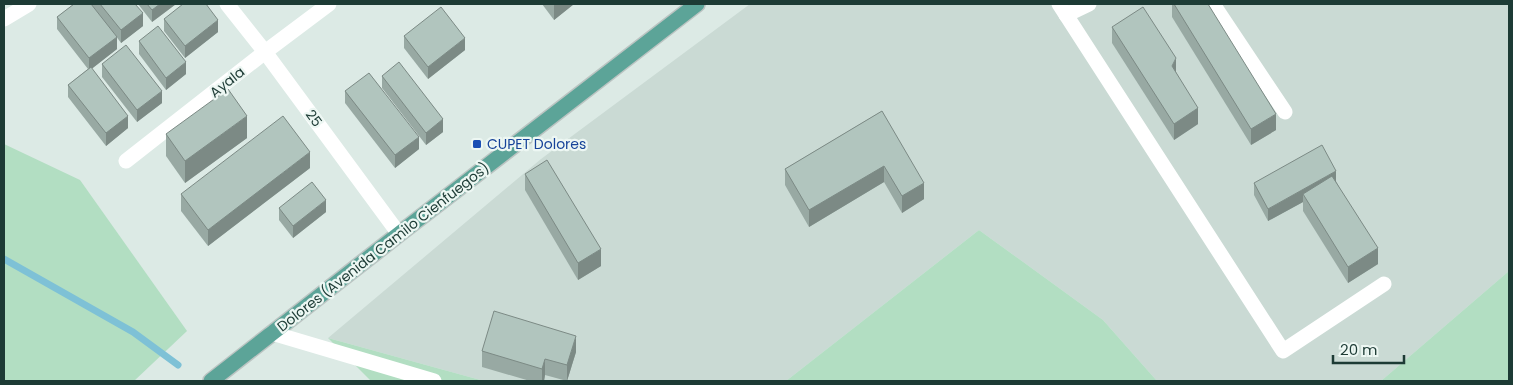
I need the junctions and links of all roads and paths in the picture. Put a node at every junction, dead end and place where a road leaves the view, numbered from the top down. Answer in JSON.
{"nodes":[{"id":1,"x":29,"y":4,"type":"edge"},
{"id":2,"x":228,"y":4,"type":"edge"},
{"id":3,"x":330,"y":4,"type":"edge"},
{"id":4,"x":696,"y":4,"type":"edge"},
{"id":5,"x":1089,"y":4,"type":"edge"},
{"id":6,"x":1213,"y":4,"type":"edge"},
{"id":7,"x":1062,"y":9,"type":"edge"},
{"id":8,"x":4,"y":19,"type":"edge"},
{"id":9,"x":265,"y":52,"type":"junction"},
{"id":10,"x":1285,"y":112,"type":"dead end"},
{"id":11,"x":126,"y":161,"type":"dead end"},
{"id":12,"x":398,"y":234,"type":"junction"},
{"id":13,"x":1384,"y":284,"type":"dead end"},
{"id":14,"x":272,"y":333,"type":"junction"},
{"id":15,"x":211,"y":381,"type":"edge"},
{"id":16,"x":434,"y":381,"type":"edge"}],
"edges":[{"from":1,"to":8,"type":"street"},
{"from":2,"to":9,"type":"street","name":"25"},
{"from":3,"to":9,"type":"street","name":"Ayala"},
{"from":4,"to":12,"type":"main road","name":"Dolores (Avenida Camilo Cienfuegos)"},
{"from":5,"to":7,"type":"street"},
{"from":6,"to":10,"type":"street"},
{"from":7,"to":13,"type":"street"},
{"from":9,"to":11,"type":"street","name":"Ayala"},
{"from":9,"to":12,"type":"street","name":"25"},
{"from":12,"to":14,"type":"main road","name":"Dolores (Avenida Camilo Cienfuegos)"},
{"from":14,"to":15,"type":"main road","name":"Dolores (Avenida Camilo Cienfuegos)"},
{"from":14,"to":16,"type":"street"}]}
